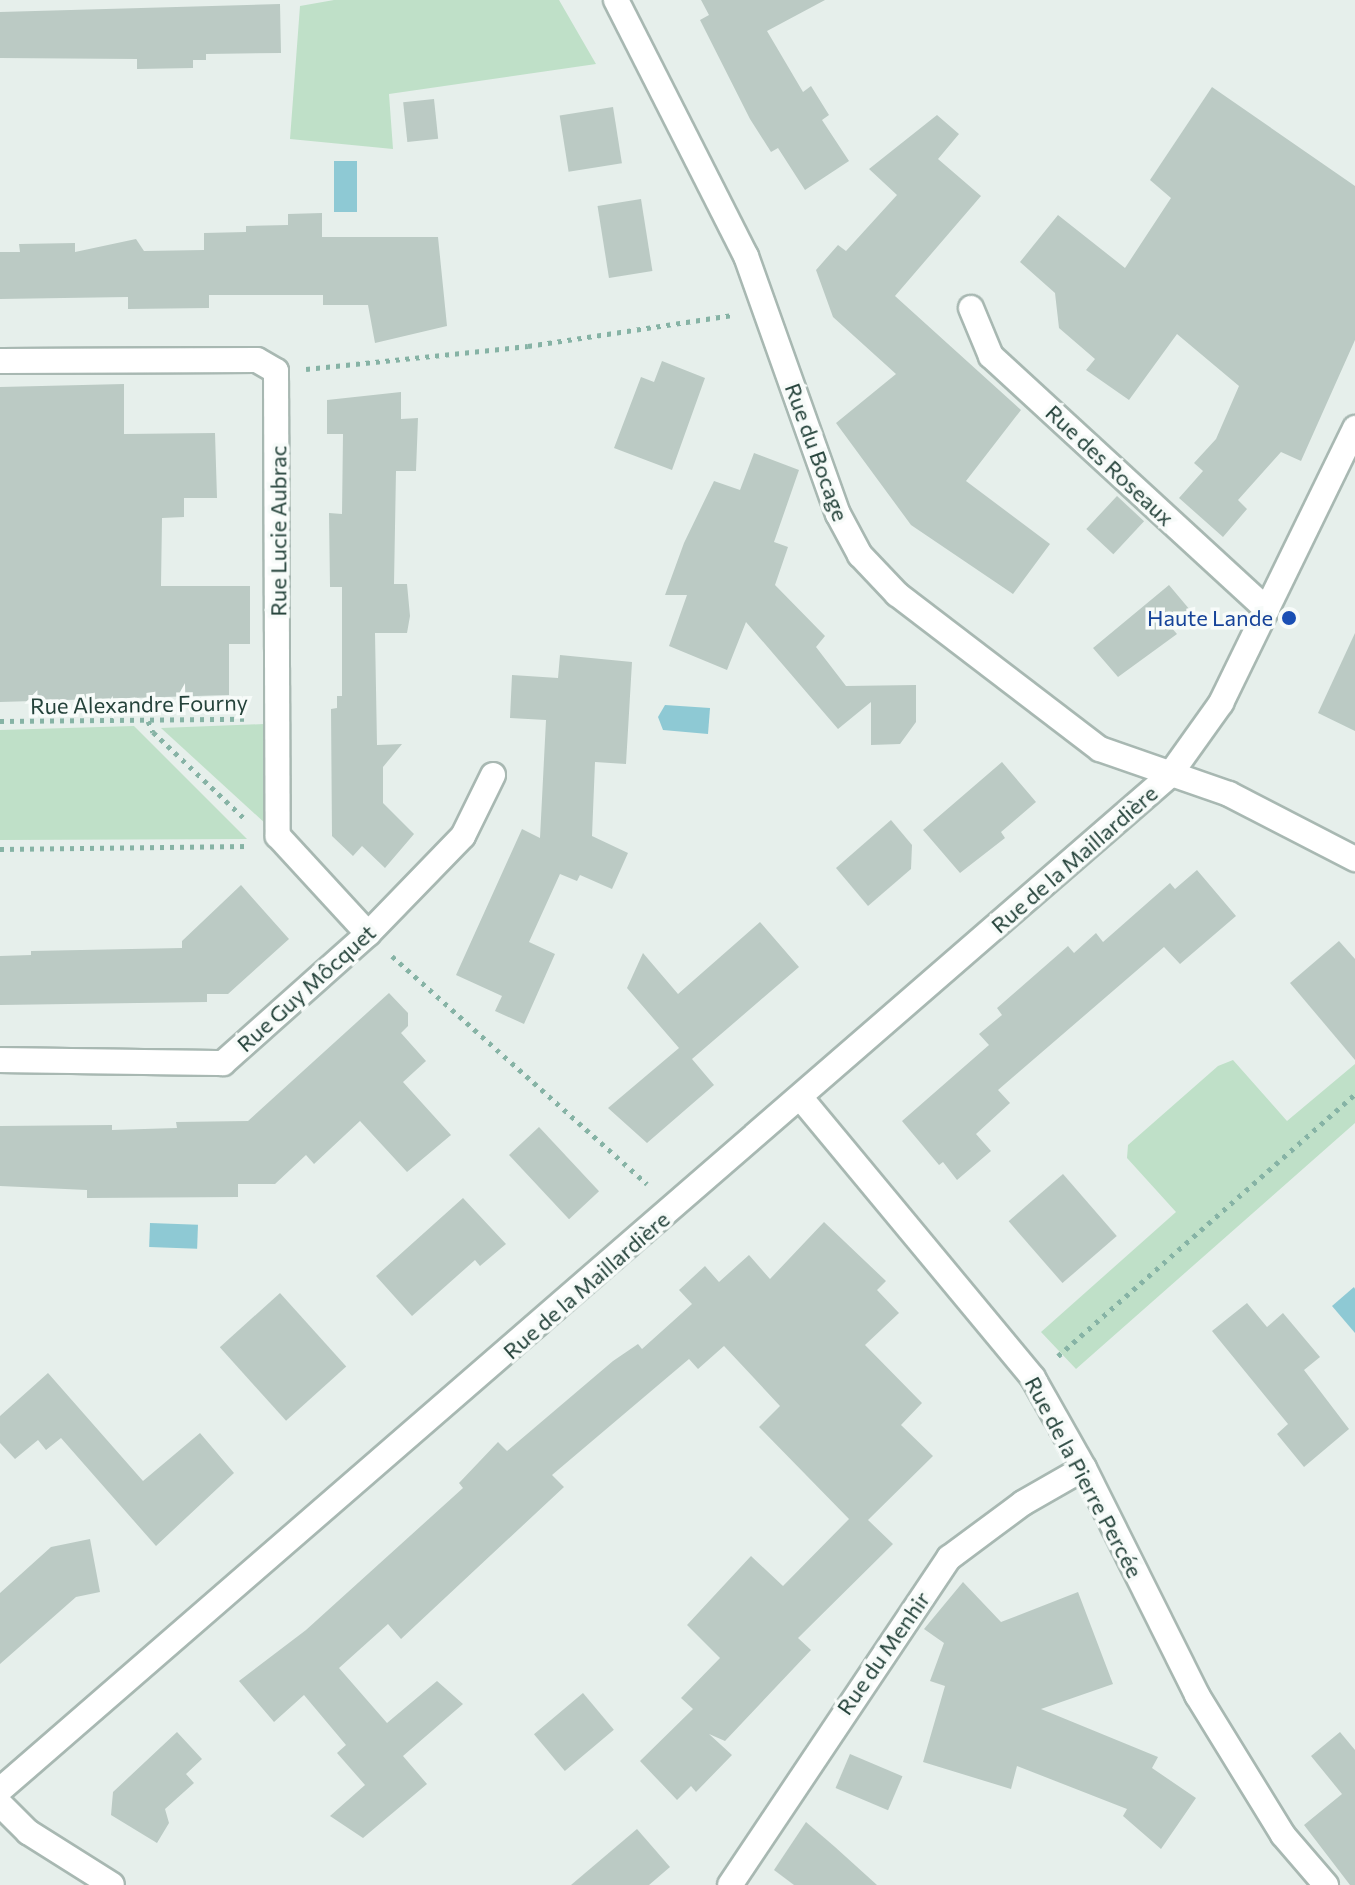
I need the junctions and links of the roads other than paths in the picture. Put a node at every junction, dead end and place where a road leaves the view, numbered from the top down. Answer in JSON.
{"nodes":[{"id":1,"x":616,"y":0,"type":"edge"},
{"id":2,"x":971,"y":308,"type":"dead end"},
{"id":3,"x":0,"y":361,"type":"edge"},
{"id":4,"x":1355,"y":428,"type":"edge"},
{"id":5,"x":1267,"y":610,"type":"junction"},
{"id":6,"x":493,"y":775,"type":"dead end"},
{"id":7,"x":1169,"y":776,"type":"junction"},
{"id":8,"x":1355,"y":859,"type":"edge"},
{"id":9,"x":368,"y":934,"type":"junction"},
{"id":10,"x":0,"y":1060,"type":"edge"},
{"id":11,"x":800,"y":1097,"type":"junction"},
{"id":12,"x":1084,"y":1468,"type":"junction"},
{"id":13,"x":0,"y":1790,"type":"edge"},
{"id":14,"x":0,"y":1804,"type":"edge"},
{"id":15,"x":112,"y":1885,"type":"edge"},
{"id":16,"x":730,"y":1885,"type":"edge"},
{"id":17,"x":1326,"y":1885,"type":"edge"}],
"edges":[{"from":1,"to":7,"type":"street","name":"Rue du Bocage"},
{"from":2,"to":5,"type":"street","name":"Rue des Roseaux"},
{"from":3,"to":9,"type":"street","name":"Rue Lucie Aubrac"},
{"from":4,"to":5,"type":"street","name":"Rue de la Maillardière"},
{"from":5,"to":7,"type":"street","name":"Rue de la Maillardière"},
{"from":6,"to":9,"type":"street","name":"Rue Guy Môcquet"},
{"from":7,"to":8,"type":"street","name":"Rue du Bocage"},
{"from":7,"to":11,"type":"street","name":"Rue de la Maillardière"},
{"from":9,"to":10,"type":"street","name":"Rue Guy Môcquet"},
{"from":11,"to":12,"type":"street","name":"Rue de la Pierre Percée"},
{"from":11,"to":13,"type":"street","name":"Rue de la Maillardière"},
{"from":12,"to":16,"type":"street","name":"Rue du Menhir"},
{"from":12,"to":17,"type":"street","name":"Rue de la Pierre Percée"},
{"from":14,"to":15,"type":"street"}]}
